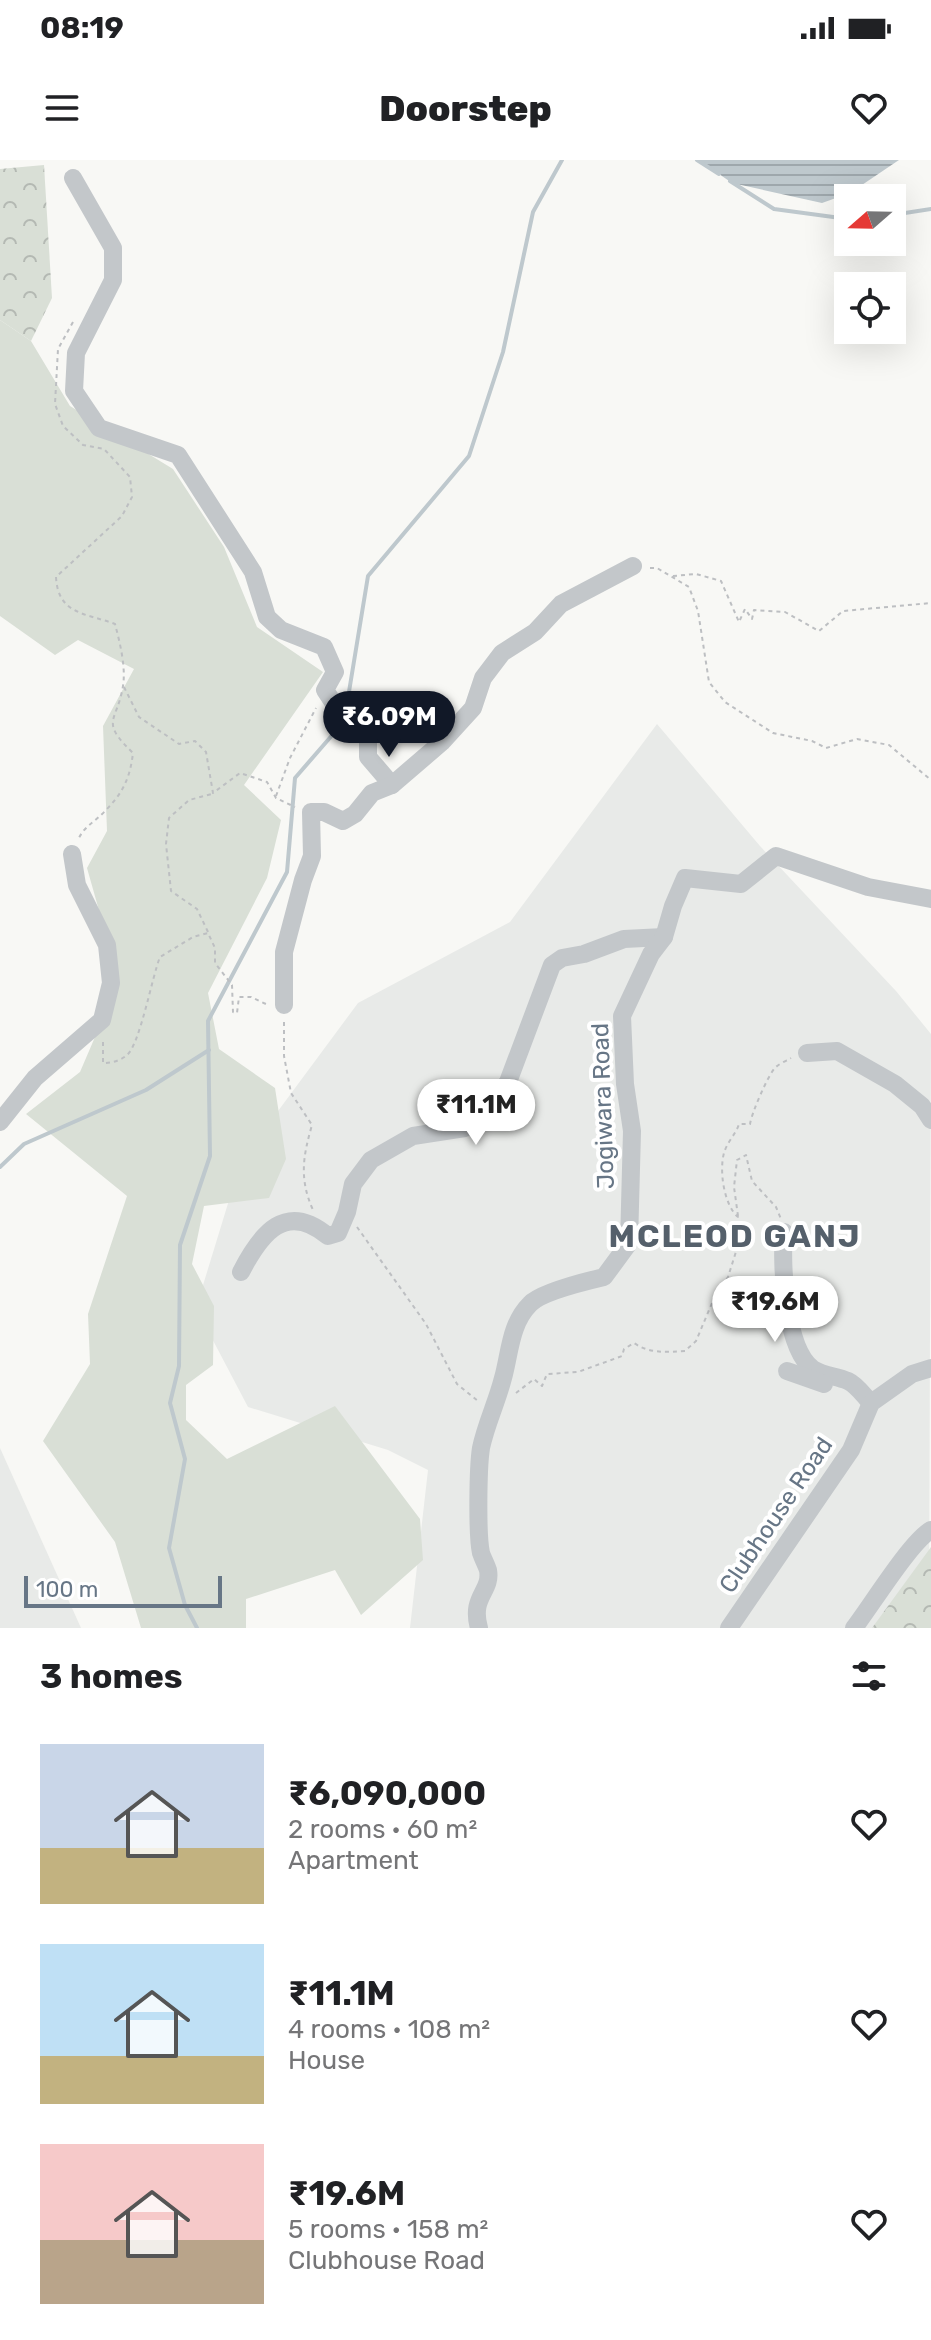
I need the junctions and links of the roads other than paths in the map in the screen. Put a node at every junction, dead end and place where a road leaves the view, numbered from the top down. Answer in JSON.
{"nodes":[{"id":1,"x":73,"y":178,"type":"dead end"},
{"id":2,"x":633,"y":566,"type":"road end"},
{"id":3,"x":392,"y":785,"type":"junction"},
{"id":4,"x":72,"y":854,"type":"road end"},
{"id":5,"x":931,"y":899,"type":"edge"},
{"id":6,"x":664,"y":937,"type":"junction"},
{"id":7,"x":284,"y":1008,"type":"road end"},
{"id":8,"x":807,"y":1053,"type":"road end"},
{"id":9,"x":931,"y":1120,"type":"edge"},
{"id":10,"x":0,"y":1122,"type":"edge"},
{"id":11,"x":784,"y":1232,"type":"road end"},
{"id":12,"x":241,"y":1272,"type":"dead end"},
{"id":13,"x":931,"y":1368,"type":"edge"},
{"id":14,"x":787,"y":1371,"type":"dead end"},
{"id":15,"x":870,"y":1404,"type":"junction"},
{"id":16,"x":931,"y":1530,"type":"edge"},
{"id":17,"x":479,"y":1628,"type":"edge"},
{"id":18,"x":729,"y":1628,"type":"edge"},
{"id":19,"x":854,"y":1628,"type":"edge"}],
"edges":[{"from":1,"to":3,"type":"street"},
{"from":2,"to":3,"type":"street"},
{"from":3,"to":7,"type":"street"},
{"from":4,"to":10,"type":"street"},
{"from":5,"to":6,"type":"street","name":"Jogiwara Road"},
{"from":6,"to":12,"type":"street"},
{"from":6,"to":17,"type":"street","name":"Jogiwara Road"},
{"from":8,"to":9,"type":"street"},
{"from":11,"to":15,"type":"street"},
{"from":13,"to":15,"type":"street"},
{"from":14,"to":15,"type":"street"},
{"from":15,"to":18,"type":"street","name":"Clubhouse Road"},
{"from":16,"to":19,"type":"street"}]}
